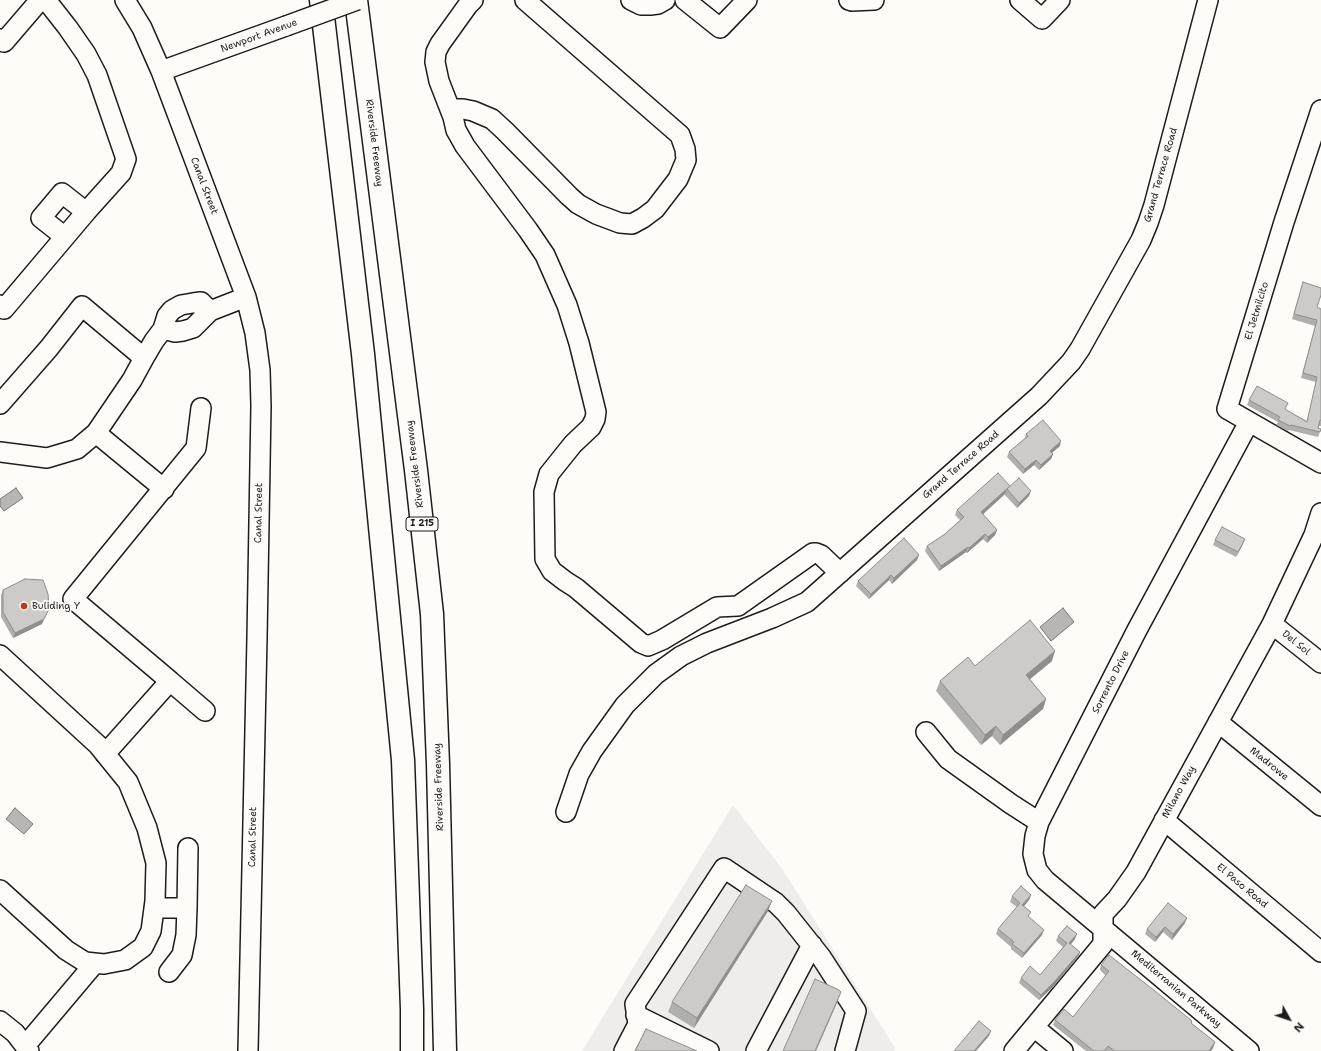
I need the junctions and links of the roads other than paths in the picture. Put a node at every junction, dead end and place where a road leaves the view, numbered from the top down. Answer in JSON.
{"nodes":[{"id":1,"x":40,"y":0,"type":"edge"},
{"id":2,"x":46,"y":0,"type":"edge"},
{"id":3,"x":125,"y":0,"type":"edge"},
{"id":4,"x":321,"y":0,"type":"edge"},
{"id":5,"x":356,"y":0,"type":"edge"},
{"id":6,"x":473,"y":0,"type":"edge"},
{"id":7,"x":525,"y":0,"type":"edge"},
{"id":8,"x":631,"y":0,"type":"edge"},
{"id":9,"x":665,"y":0,"type":"edge"},
{"id":10,"x":684,"y":0,"type":"edge"},
{"id":11,"x":747,"y":0,"type":"edge"},
{"id":12,"x":849,"y":0,"type":"edge"},
{"id":13,"x":874,"y":0,"type":"edge"},
{"id":14,"x":1020,"y":0,"type":"edge"},
{"id":15,"x":1060,"y":0,"type":"edge"},
{"id":16,"x":1208,"y":0,"type":"edge"},
{"id":17,"x":0,"y":39,"type":"edge"},
{"id":18,"x":162,"y":71,"type":"junction"},
{"id":19,"x":450,"y":109,"type":"junction"},
{"id":20,"x":1321,"y":110,"type":"edge"},
{"id":21,"x":86,"y":212,"type":"junction"},
{"id":22,"x":65,"y":238,"type":"junction"},
{"id":23,"x":246,"y":297,"type":"junction"},
{"id":24,"x":0,"y":305,"type":"edge"},
{"id":25,"x":144,"y":358,"type":"junction"},
{"id":26,"x":0,"y":404,"type":"edge"},
{"id":27,"x":201,"y":408,"type":"dead end"},
{"id":28,"x":1249,"y":422,"type":"junction"},
{"id":29,"x":96,"y":433,"type":"junction"},
{"id":30,"x":0,"y":452,"type":"edge"},
{"id":31,"x":1321,"y":463,"type":"edge"},
{"id":32,"x":164,"y":488,"type":"junction"},
{"id":33,"x":1321,"y":513,"type":"edge"},
{"id":34,"x":840,"y":573,"type":"junction"},
{"id":35,"x":1272,"y":624,"type":"junction"},
{"id":36,"x":0,"y":655,"type":"edge"},
{"id":37,"x":1321,"y":663,"type":"edge"},
{"id":38,"x":170,"y":681,"type":"junction"},
{"id":39,"x":205,"y":711,"type":"dead end"},
{"id":40,"x":1218,"y":722,"type":"junction"},
{"id":41,"x":926,"y":732,"type":"dead end"},
{"id":42,"x":105,"y":754,"type":"junction"},
{"id":43,"x":1321,"y":806,"type":"edge"},
{"id":44,"x":566,"y":812,"type":"dead end"},
{"id":45,"x":1164,"y":820,"type":"junction"},
{"id":46,"x":1039,"y":822,"type":"junction"},
{"id":47,"x":188,"y":848,"type":"dead end"},
{"id":48,"x":0,"y":890,"type":"edge"},
{"id":49,"x":154,"y":908,"type":"junction"},
{"id":50,"x":187,"y":908,"type":"junction"},
{"id":51,"x":1102,"y":928,"type":"junction"},
{"id":52,"x":812,"y":945,"type":"junction"},
{"id":53,"x":1321,"y":952,"type":"edge"},
{"id":54,"x":95,"y":963,"type":"junction"},
{"id":55,"x":169,"y":972,"type":"dead end"},
{"id":56,"x":636,"y":1015,"type":"junction"},
{"id":57,"x":0,"y":1021,"type":"edge"},
{"id":58,"x":1034,"y":1027,"type":"junction"},
{"id":59,"x":27,"y":1048,"type":"edge"},
{"id":60,"x":248,"y":1051,"type":"edge"},
{"id":61,"x":412,"y":1051,"type":"edge"},
{"id":62,"x":445,"y":1051,"type":"edge"},
{"id":63,"x":624,"y":1051,"type":"edge"},
{"id":64,"x":709,"y":1051,"type":"edge"},
{"id":65,"x":756,"y":1051,"type":"edge"},
{"id":66,"x":845,"y":1051,"type":"edge"},
{"id":67,"x":1014,"y":1051,"type":"edge"},
{"id":68,"x":1063,"y":1051,"type":"edge"},
{"id":69,"x":1249,"y":1051,"type":"edge"}],
"edges":[{"from":1,"to":17,"type":"street"},
{"from":2,"to":21,"type":"street"},
{"from":3,"to":18,"type":"street","name":"Canal Street"},
{"from":4,"to":61,"type":"highway"},
{"from":5,"to":18,"type":"street","name":"Newport Avenue","bridge":true},
{"from":5,"to":62,"type":"highway","name":"Riverside Freeway","number":"I 215"},
{"from":6,"to":19,"type":"street"},
{"from":7,"to":19,"type":"street"},
{"from":8,"to":9,"type":"street"},
{"from":10,"to":11,"type":"street"},
{"from":12,"to":13,"type":"street"},
{"from":14,"to":15,"type":"street"},
{"from":16,"to":34,"type":"street","name":"Grand Terrace Road"},
{"from":18,"to":23,"type":"street","name":"Canal Street"},
{"from":19,"to":34,"type":"street"},
{"from":20,"to":28,"type":"street","name":"El Jetmilcito"},
{"from":21,"to":22,"type":"street"},
{"from":21,"to":22,"type":"street"},
{"from":22,"to":24,"type":"street"},
{"from":23,"to":25,"type":"street"},
{"from":23,"to":60,"type":"street","name":"Canal Street"},
{"from":25,"to":26,"type":"street"},
{"from":25,"to":29,"type":"street"},
{"from":27,"to":32,"type":"street"},
{"from":28,"to":31,"type":"street","name":"El Jetmilcito"},
{"from":28,"to":46,"type":"street","name":"Sorrento Drive"},
{"from":29,"to":30,"type":"street"},
{"from":29,"to":32,"type":"street"},
{"from":32,"to":38,"type":"street"},
{"from":33,"to":35,"type":"street","name":"Milano Way"},
{"from":34,"to":44,"type":"street","name":"Grand Terrace Road"},
{"from":35,"to":37,"type":"street","name":"Del Sol"},
{"from":35,"to":40,"type":"street","name":"Milano Way"},
{"from":36,"to":42,"type":"street"},
{"from":38,"to":39,"type":"street"},
{"from":38,"to":42,"type":"street"},
{"from":40,"to":43,"type":"street","name":"Madrowe"},
{"from":40,"to":45,"type":"street","name":"Milano Way"},
{"from":41,"to":46,"type":"street"},
{"from":42,"to":49,"type":"street"},
{"from":45,"to":51,"type":"street","name":"Milano Way"},
{"from":45,"to":53,"type":"street","name":"El Paso Road"},
{"from":46,"to":51,"type":"street","name":"Sorrento Drive"},
{"from":47,"to":50,"type":"street"},
{"from":48,"to":54,"type":"street"},
{"from":49,"to":50,"type":"street"},
{"from":49,"to":54,"type":"street"},
{"from":50,"to":55,"type":"street"},
{"from":51,"to":58,"type":"street","name":"Milano Way"},
{"from":51,"to":69,"type":"street","name":"Mediterranian Parkway"},
{"from":52,"to":56,"type":"street"},
{"from":52,"to":65,"type":"street"},
{"from":52,"to":66,"type":"street"},
{"from":54,"to":59,"type":"street"},
{"from":56,"to":63,"type":"street"},
{"from":56,"to":64,"type":"street"},
{"from":57,"to":59,"type":"street"},
{"from":58,"to":67,"type":"street","name":"Milano Way"},
{"from":58,"to":68,"type":"street"}]}
